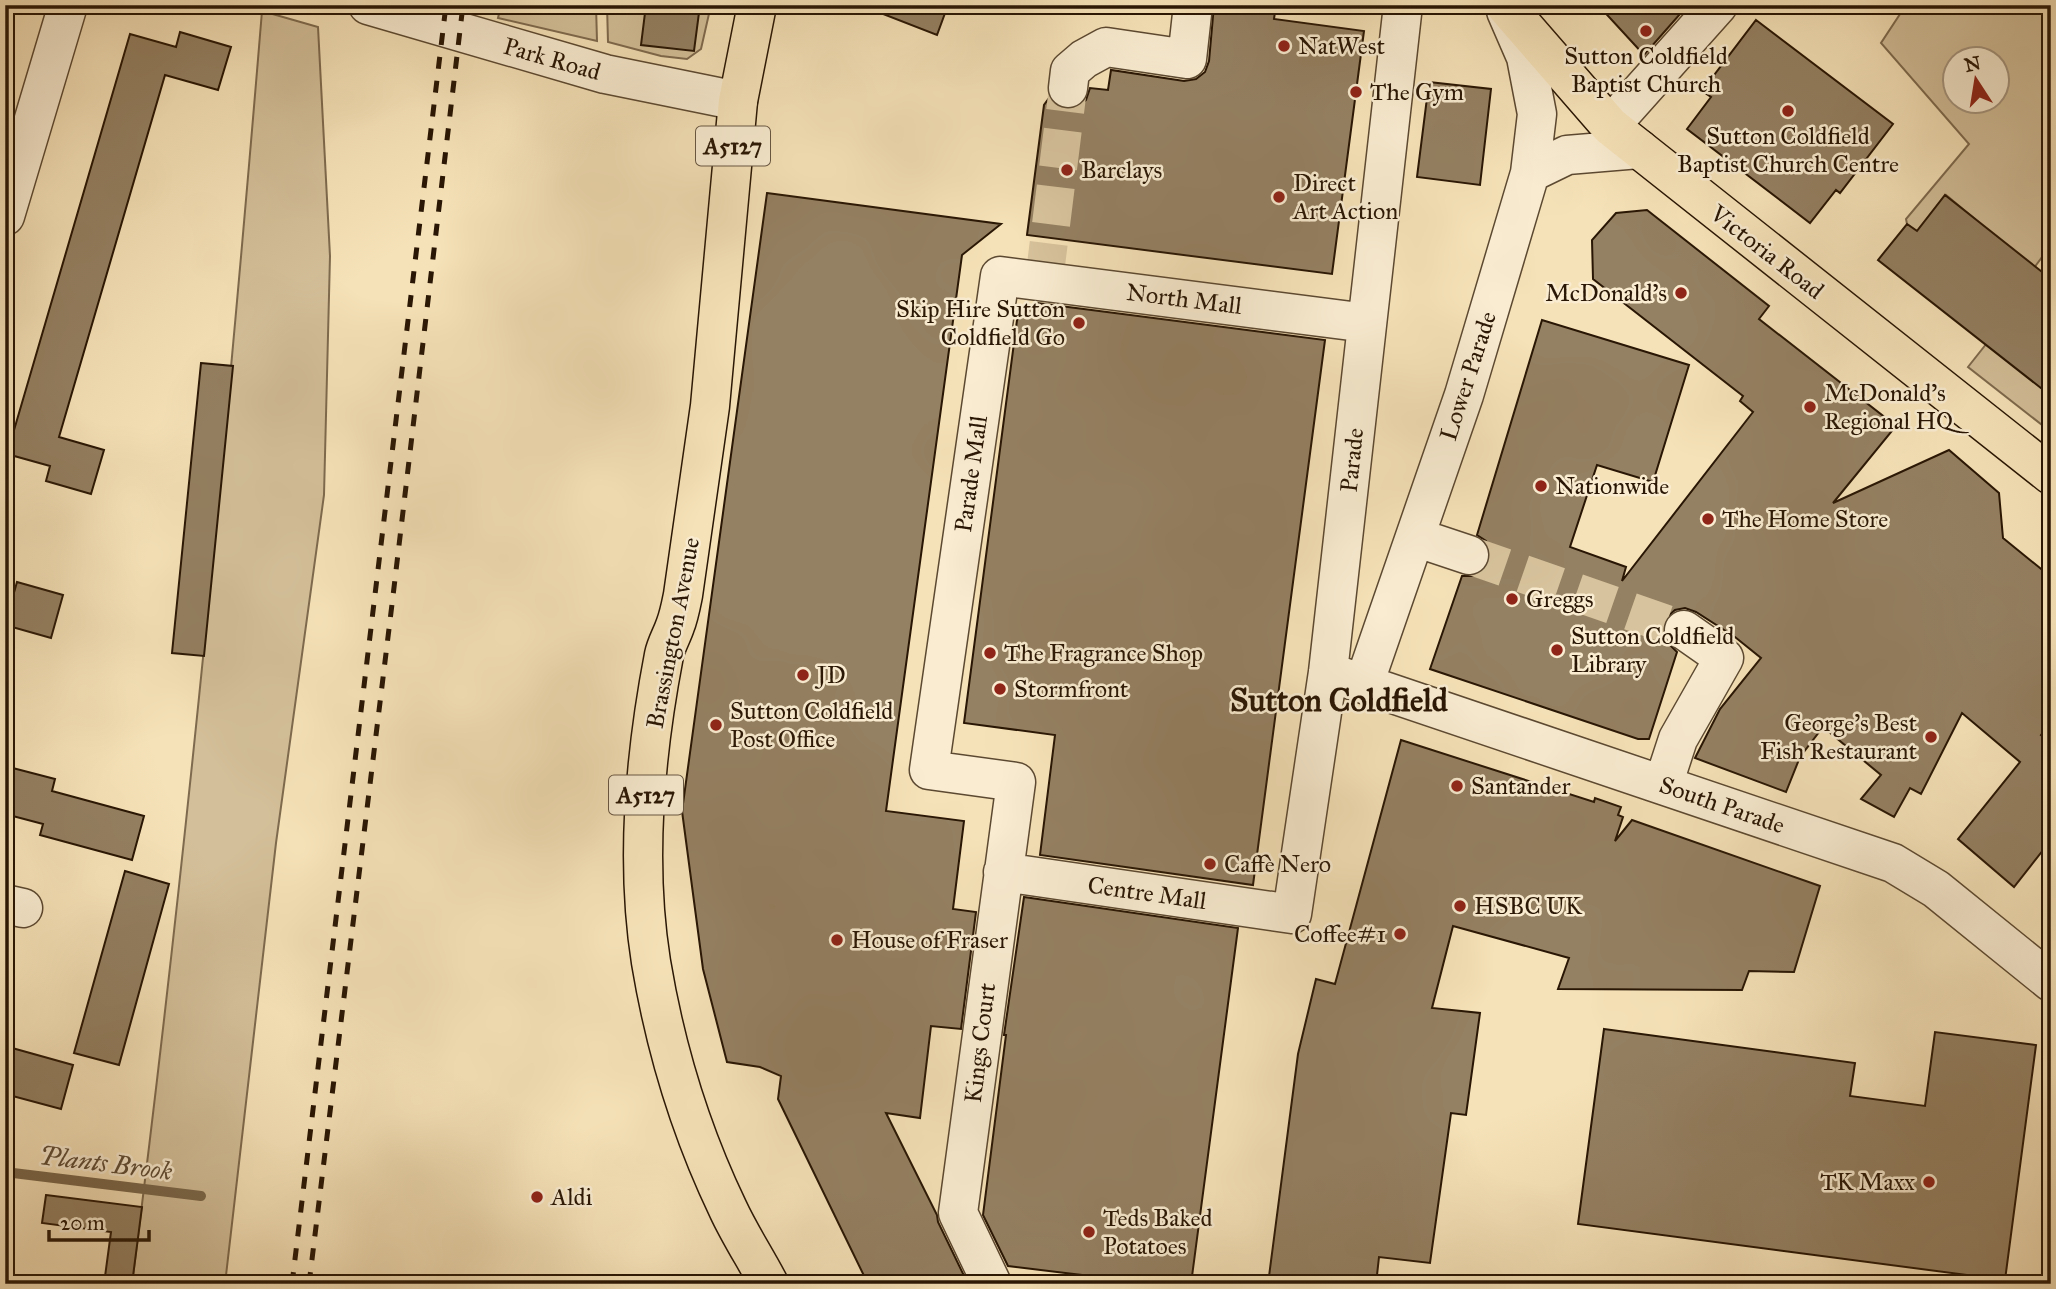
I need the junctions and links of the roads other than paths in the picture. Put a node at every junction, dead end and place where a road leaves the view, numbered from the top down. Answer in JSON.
{"nodes":[{"id":1,"x":68,"y":5,"type":"edge"},
{"id":2,"x":368,"y":5,"type":"edge"},
{"id":3,"x":757,"y":5,"type":"edge"},
{"id":4,"x":1194,"y":5,"type":"edge"},
{"id":5,"x":1504,"y":5,"type":"edge"},
{"id":6,"x":1718,"y":5,"type":"edge"},
{"id":7,"x":1397,"y":6,"type":"edge"},
{"id":8,"x":1068,"y":88,"type":"tunnel mouth"},
{"id":9,"x":738,"y":101,"type":"junction"},
{"id":10,"x":1624,"y":138,"type":"junction"},
{"id":11,"x":1530,"y":173,"type":"junction"},
{"id":12,"x":5,"y":216,"type":"edge"},
{"id":13,"x":1000,"y":276,"type":"joint"},
{"id":14,"x":1367,"y":323,"type":"junction"},
{"id":15,"x":2051,"y":475,"type":"edge"},
{"id":16,"x":1415,"y":537,"type":"junction"},
{"id":17,"x":1469,"y":555,"type":"tunnel mouth"},
{"id":18,"x":1684,"y":630,"type":"tunnel mouth"},
{"id":19,"x":1328,"y":671,"type":"junction"},
{"id":20,"x":1364,"y":684,"type":"junction"},
{"id":21,"x":1662,"y":785,"type":"junction"},
{"id":22,"x":1003,"y":872,"type":"junction"},
{"id":23,"x":1292,"y":914,"type":"joint"},
{"id":24,"x":2051,"y":982,"type":"edge"},
{"id":25,"x":769,"y":1284,"type":"edge"},
{"id":26,"x":992,"y":1284,"type":"edge"}],
"edges":[{"from":1,"to":12,"type":"street"},
{"from":2,"to":9,"type":"street","name":"Park Road"},
{"from":3,"to":9,"type":"main road","name":"Brassington Avenue","number":"A5127"},
{"from":4,"to":8,"type":"street"},
{"from":5,"to":10,"type":"main road","name":"Victoria Road"},
{"from":5,"to":11,"type":"street","name":"Lower Parade"},
{"from":6,"to":10,"type":"street"},
{"from":7,"to":14,"type":"street","name":"Parade"},
{"from":9,"to":25,"type":"main road","name":"Brassington Avenue","number":"A5127"},
{"from":10,"to":11,"type":"street"},
{"from":10,"to":15,"type":"main road","name":"Victoria Road"},
{"from":11,"to":16,"type":"street","name":"Lower Parade"},
{"from":13,"to":14,"type":"street","name":"North Mall"},
{"from":13,"to":22,"type":"street","name":"Parade Mall"},
{"from":14,"to":19,"type":"street","name":"Parade"},
{"from":16,"to":17,"type":"street"},
{"from":16,"to":20,"type":"street","name":"Lower Parade"},
{"from":18,"to":21,"type":"street"},
{"from":19,"to":20,"type":"street","name":"South Parade"},
{"from":19,"to":23,"type":"street","name":"Parade"},
{"from":20,"to":21,"type":"street","name":"South Parade"},
{"from":21,"to":24,"type":"street","name":"South Parade"},
{"from":22,"to":23,"type":"street","name":"Centre Mall"},
{"from":22,"to":26,"type":"street","name":"Kings Court"}]}
